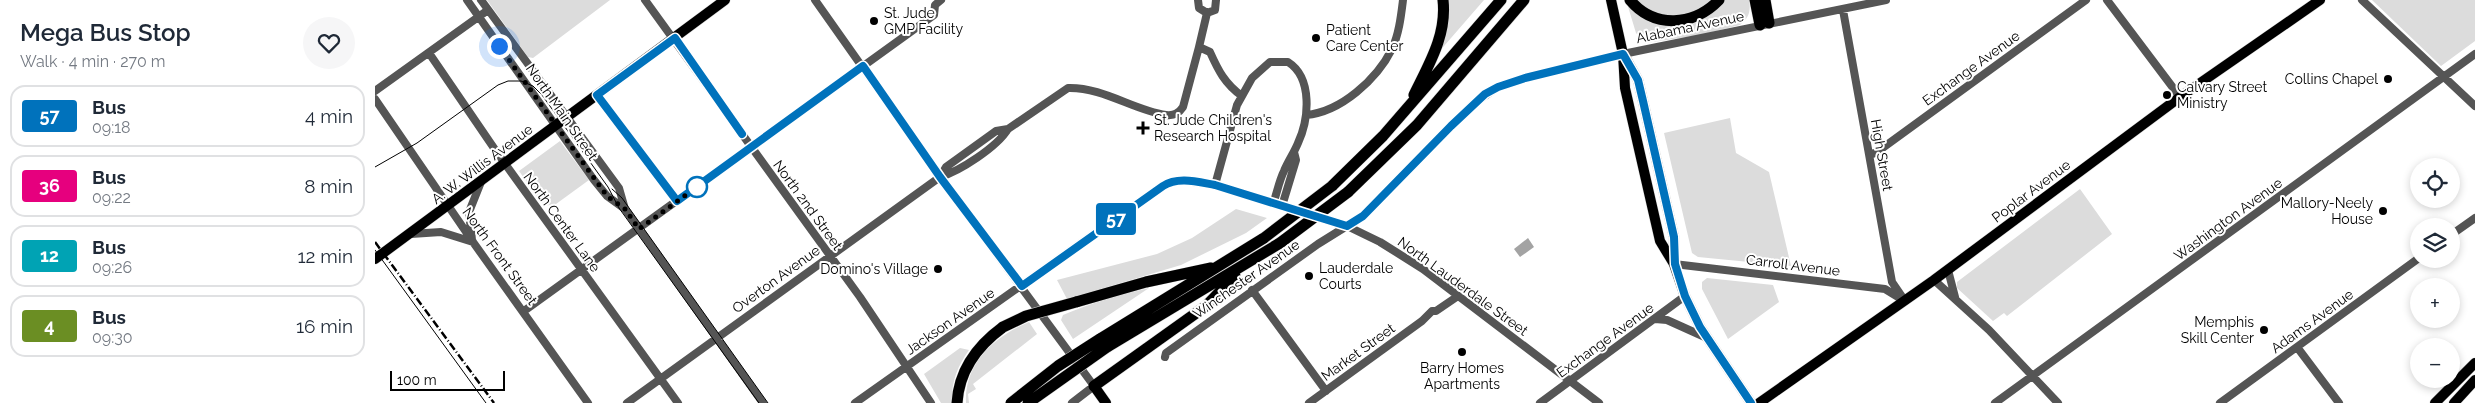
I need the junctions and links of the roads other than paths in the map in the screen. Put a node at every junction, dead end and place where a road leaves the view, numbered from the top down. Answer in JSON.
{"nodes":[{"id":1,"x":467,"y":0,"type":"edge"},
{"id":2,"x":481,"y":0,"type":"edge"},
{"id":3,"x":645,"y":0,"type":"edge"},
{"id":4,"x":725,"y":0,"type":"edge"},
{"id":5,"x":815,"y":0,"type":"edge"},
{"id":6,"x":941,"y":0,"type":"edge"},
{"id":7,"x":1198,"y":0,"type":"edge"},
{"id":8,"x":1216,"y":0,"type":"edge"},
{"id":9,"x":1403,"y":0,"type":"edge"},
{"id":10,"x":1443,"y":0,"type":"edge"},
{"id":11,"x":1501,"y":0,"type":"edge"},
{"id":12,"x":1524,"y":0,"type":"edge"},
{"id":13,"x":1611,"y":0,"type":"edge"},
{"id":14,"x":1630,"y":0,"type":"edge"},
{"id":15,"x":1719,"y":0,"type":"edge"},
{"id":16,"x":1755,"y":0,"type":"edge"},
{"id":17,"x":1765,"y":0,"type":"edge"},
{"id":18,"x":1886,"y":0,"type":"edge"},
{"id":19,"x":2086,"y":0,"type":"edge"},
{"id":20,"x":2107,"y":0,"type":"edge"},
{"id":21,"x":2320,"y":0,"type":"edge"},
{"id":22,"x":2362,"y":0,"type":"edge"},
{"id":23,"x":488,"y":10,"type":"junction"},
{"id":24,"x":1843,"y":10,"type":"junction"},
{"id":25,"x":1207,"y":13,"type":"junction"},
{"id":26,"x":478,"y":16,"type":"junction"},
{"id":27,"x":1764,"y":24,"type":"junction"},
{"id":28,"x":675,"y":38,"type":"junction"},
{"id":29,"x":1199,"y":47,"type":"junction"},
{"id":30,"x":429,"y":53,"type":"junction"},
{"id":31,"x":1623,"y":54,"type":"junction"},
{"id":32,"x":2475,"y":54,"type":"edge"},
{"id":33,"x":863,"y":66,"type":"junction"},
{"id":34,"x":2443,"y":77,"type":"junction"},
{"id":35,"x":375,"y":91,"type":"edge"},
{"id":36,"x":1242,"y":96,"type":"junction"},
{"id":37,"x":2180,"y":97,"type":"junction"},
{"id":38,"x":375,"y":99,"type":"edge"},
{"id":39,"x":2475,"y":106,"type":"edge"},
{"id":40,"x":1406,"y":110,"type":"junction"},
{"id":41,"x":1306,"y":114,"type":"junction"},
{"id":42,"x":566,"y":117,"type":"junction"},
{"id":43,"x":555,"y":125,"type":"junction"},
{"id":44,"x":752,"y":148,"type":"junction"},
{"id":45,"x":1294,"y":152,"type":"junction"},
{"id":46,"x":1870,"y":155,"type":"junction"},
{"id":47,"x":505,"y":164,"type":"junction"},
{"id":48,"x":940,"y":177,"type":"junction"},
{"id":49,"x":1185,"y":180,"type":"joint"},
{"id":50,"x":481,"y":182,"type":"junction"},
{"id":51,"x":1215,"y":185,"type":"junction"},
{"id":52,"x":1273,"y":204,"type":"junction"},
{"id":53,"x":448,"y":206,"type":"junction"},
{"id":54,"x":1282,"y":206,"type":"junction"},
{"id":55,"x":625,"y":209,"type":"junction"},
{"id":56,"x":2475,"y":218,"type":"edge"},
{"id":57,"x":1347,"y":226,"type":"junction"},
{"id":58,"x":639,"y":229,"type":"junction"},
{"id":59,"x":2460,"y":229,"type":"edge"},
{"id":60,"x":411,"y":234,"type":"junction"},
{"id":61,"x":473,"y":242,"type":"junction"},
{"id":62,"x":830,"y":256,"type":"junction"},
{"id":63,"x":375,"y":259,"type":"edge"},
{"id":64,"x":1675,"y":264,"type":"junction"},
{"id":65,"x":1245,"y":265,"type":"junction"},
{"id":66,"x":2410,"y":265,"type":"edge"},
{"id":67,"x":1220,"y":266,"type":"junction"},
{"id":68,"x":1948,"y":270,"type":"junction"},
{"id":69,"x":582,"y":271,"type":"junction"},
{"id":70,"x":1934,"y":280,"type":"junction"},
{"id":71,"x":1022,"y":286,"type":"junction"},
{"id":72,"x":1252,"y":290,"type":"junction"},
{"id":73,"x":1458,"y":296,"type":"junction"},
{"id":74,"x":1685,"y":296,"type":"junction"},
{"id":75,"x":1956,"y":299,"type":"junction"},
{"id":76,"x":1905,"y":301,"type":"junction"},
{"id":77,"x":524,"y":311,"type":"junction"},
{"id":78,"x":1655,"y":319,"type":"junction"},
{"id":79,"x":716,"y":337,"type":"junction"},
{"id":80,"x":1707,"y":338,"type":"junction"},
{"id":81,"x":1103,"y":343,"type":"junction"},
{"id":82,"x":2297,"y":347,"type":"junction"},
{"id":83,"x":1165,"y":357,"type":"dead end"},
{"id":84,"x":2475,"y":363,"type":"edge"},
{"id":85,"x":906,"y":366,"type":"junction"},
{"id":86,"x":2032,"y":376,"type":"junction"},
{"id":87,"x":661,"y":378,"type":"junction"},
{"id":88,"x":2475,"y":380,"type":"edge"},
{"id":89,"x":1571,"y":381,"type":"junction"},
{"id":90,"x":1094,"y":386,"type":"junction"},
{"id":91,"x":1325,"y":391,"type":"junction"},
{"id":92,"x":589,"y":403,"type":"edge"},
{"id":93,"x":627,"y":403,"type":"edge"},
{"id":94,"x":678,"y":403,"type":"edge"},
{"id":95,"x":763,"y":403,"type":"edge"},
{"id":96,"x":855,"y":403,"type":"edge"},
{"id":97,"x":931,"y":403,"type":"edge"},
{"id":98,"x":957,"y":403,"type":"edge"},
{"id":99,"x":1011,"y":403,"type":"edge"},
{"id":100,"x":1028,"y":403,"type":"edge"},
{"id":101,"x":1072,"y":403,"type":"edge"},
{"id":102,"x":1106,"y":403,"type":"edge"},
{"id":103,"x":1309,"y":403,"type":"edge"},
{"id":104,"x":1540,"y":403,"type":"edge"},
{"id":105,"x":1599,"y":403,"type":"edge"},
{"id":106,"x":1751,"y":403,"type":"edge"},
{"id":107,"x":1759,"y":403,"type":"edge"},
{"id":108,"x":1995,"y":403,"type":"edge"},
{"id":109,"x":2058,"y":403,"type":"edge"},
{"id":110,"x":2219,"y":403,"type":"edge"},
{"id":111,"x":2339,"y":403,"type":"edge"},
{"id":112,"x":2435,"y":403,"type":"edge"},
{"id":113,"x":2454,"y":403,"type":"edge"}],
"edges":[{"from":1,"to":26,"type":"street","name":"North Main Street"},
{"from":2,"to":23,"type":"street","name":"North Main Street"},
{"from":3,"to":28,"type":"street","name":"North 2nd Street"},
{"from":4,"to":28,"type":"main road","name":"A. W. Willis Avenue"},
{"from":5,"to":33,"type":"street"},
{"from":6,"to":33,"type":"street"},
{"from":7,"to":25,"type":"street"},
{"from":8,"to":25,"type":"street"},
{"from":9,"to":41,"type":"street"},
{"from":10,"to":40,"type":"highway"},
{"from":11,"to":40,"type":"highway"},
{"from":12,"to":65,"type":"highway","bridge":true},
{"from":13,"to":31,"type":"main road"},
{"from":14,"to":15,"type":"highway"},
{"from":16,"to":27,"type":"highway"},
{"from":17,"to":27,"type":"highway"},
{"from":18,"to":24,"type":"street","name":"Alabama Avenue"},
{"from":19,"to":46,"type":"street","name":"Exchange Avenue"},
{"from":20,"to":37,"type":"street"},
{"from":21,"to":37,"type":"main road","name":"Poplar Avenue"},
{"from":22,"to":34,"type":"street"},
{"from":23,"to":26,"type":"street"},
{"from":23,"to":42,"type":"street","name":"North Main Street"},
{"from":24,"to":27,"type":"street","name":"Alabama Avenue"},
{"from":24,"to":46,"type":"street","name":"High Street"},
{"from":25,"to":29,"type":"street"},
{"from":26,"to":30,"type":"street"},
{"from":26,"to":43,"type":"street","name":"North Main Street"},
{"from":27,"to":31,"type":"street","name":"Alabama Avenue"},
{"from":28,"to":42,"type":"main road","name":"A. W. Willis Avenue"},
{"from":28,"to":44,"type":"street","name":"North 2nd Street"},
{"from":29,"to":36,"type":"street"},
{"from":29,"to":48,"type":"street","name":"Overton Avenue"},
{"from":30,"to":35,"type":"street"},
{"from":30,"to":47,"type":"street","name":"North Center Lane"},
{"from":31,"to":57,"type":"street","name":"Alabama Avenue"},
{"from":31,"to":64,"type":"main road"},
{"from":31,"to":64,"type":"main road"},
{"from":32,"to":34,"type":"street","name":"Washington Avenue"},
{"from":33,"to":44,"type":"street"},
{"from":33,"to":48,"type":"street"},
{"from":34,"to":39,"type":"street"},
{"from":34,"to":86,"type":"street","name":"Washington Avenue"},
{"from":36,"to":41,"type":"street"},
{"from":36,"to":51,"type":"street"},
{"from":37,"to":68,"type":"main road","name":"Poplar Avenue"},
{"from":38,"to":53,"type":"street","name":"North Front Street"},
{"from":40,"to":67,"type":"highway","bridge":true},
{"from":41,"to":45,"type":"street"},
{"from":42,"to":43,"type":"main road","name":"A. W. Willis Avenue"},
{"from":42,"to":55,"type":"street","name":"North Main Street"},
{"from":43,"to":47,"type":"main road","name":"A. W. Willis Avenue"},
{"from":43,"to":55,"type":"street","name":"North Main Street"},
{"from":44,"to":58,"type":"street"},
{"from":44,"to":62,"type":"street","name":"North 2nd Street"},
{"from":45,"to":52,"type":"street"},
{"from":45,"to":54,"type":"street"},
{"from":46,"to":76,"type":"street","name":"High Street"},
{"from":47,"to":50,"type":"main road","name":"A. W. Willis Avenue"},
{"from":47,"to":69,"type":"street","name":"North Center Lane"},
{"from":48,"to":62,"type":"street","name":"Overton Avenue"},
{"from":48,"to":71,"type":"street"},
{"from":49,"to":51,"type":"street","name":"North Lauderdale Street"},
{"from":49,"to":71,"type":"street","name":"Jackson Avenue"},
{"from":50,"to":53,"type":"main road","name":"A. W. Willis Avenue"},
{"from":50,"to":61,"type":"street"},
{"from":51,"to":52,"type":"street","name":"North Lauderdale Street"},
{"from":52,"to":54,"type":"street","name":"North Lauderdale Street"},
{"from":53,"to":60,"type":"main road","name":"A. W. Willis Avenue"},
{"from":53,"to":61,"type":"street","name":"North Front Street"},
{"from":54,"to":57,"type":"street","name":"North Lauderdale Street"},
{"from":55,"to":58,"type":"street","name":"North Main Street"},
{"from":56,"to":59,"type":"street"},
{"from":57,"to":72,"type":"street","name":"Winchester Avenue"},
{"from":57,"to":73,"type":"street","name":"North Lauderdale Street"},
{"from":58,"to":69,"type":"street"},
{"from":58,"to":79,"type":"street","name":"North Main Street"},
{"from":60,"to":61,"type":"street"},
{"from":60,"to":63,"type":"main road","name":"A. W. Willis Avenue"},
{"from":61,"to":77,"type":"street","name":"North Front Street"},
{"from":62,"to":79,"type":"street","name":"Overton Avenue"},
{"from":62,"to":85,"type":"street","name":"North 2nd Street"},
{"from":64,"to":74,"type":"main road"},
{"from":64,"to":76,"type":"street","name":"Carroll Avenue"},
{"from":65,"to":81,"type":"highway"},
{"from":65,"to":90,"type":"highway"},
{"from":66,"to":82,"type":"street","name":"Adams Avenue"},
{"from":67,"to":81,"type":"highway"},
{"from":67,"to":98,"type":"highway","bridge":true},
{"from":68,"to":70,"type":"main road","name":"Poplar Avenue"},
{"from":68,"to":75,"type":"street"},
{"from":69,"to":77,"type":"street"},
{"from":69,"to":87,"type":"street","name":"North Center Lane"},
{"from":70,"to":75,"type":"street"},
{"from":70,"to":76,"type":"main road","name":"Poplar Avenue"},
{"from":71,"to":85,"type":"street","name":"Jackson Avenue"},
{"from":71,"to":90,"type":"street"},
{"from":72,"to":83,"type":"street","name":"Winchester Avenue"},
{"from":72,"to":91,"type":"street"},
{"from":73,"to":89,"type":"street","name":"North Lauderdale Street"},
{"from":73,"to":91,"type":"street","name":"Market Street"},
{"from":74,"to":78,"type":"street","name":"Exchange Avenue"},
{"from":74,"to":80,"type":"main road"},
{"from":75,"to":86,"type":"street"},
{"from":76,"to":107,"type":"main road","name":"Poplar Avenue"},
{"from":77,"to":92,"type":"street","name":"North Front Street"},
{"from":78,"to":80,"type":"street"},
{"from":78,"to":89,"type":"street","name":"Exchange Avenue"},
{"from":79,"to":87,"type":"street","name":"Overton Avenue"},
{"from":79,"to":95,"type":"street","name":"North Main Street"},
{"from":80,"to":106,"type":"main road"},
{"from":81,"to":99,"type":"highway","bridge":true},
{"from":81,"to":100,"type":"highway","bridge":true},
{"from":82,"to":110,"type":"street","name":"Adams Avenue"},
{"from":82,"to":111,"type":"street"},
{"from":84,"to":112,"type":"main road"},
{"from":85,"to":96,"type":"street","name":"Jackson Avenue"},
{"from":85,"to":97,"type":"street","name":"North 2nd Street"},
{"from":86,"to":108,"type":"street","name":"Washington Avenue"},
{"from":86,"to":109,"type":"street"},
{"from":87,"to":93,"type":"street","name":"Overton Avenue"},
{"from":87,"to":94,"type":"street","name":"North Center Lane"},
{"from":88,"to":113,"type":"main road"},
{"from":89,"to":104,"type":"street","name":"Exchange Avenue"},
{"from":89,"to":105,"type":"street","name":"North Lauderdale Street"},
{"from":90,"to":101,"type":"street"},
{"from":90,"to":102,"type":"main road"},
{"from":91,"to":103,"type":"street","name":"Market Street"}]}
